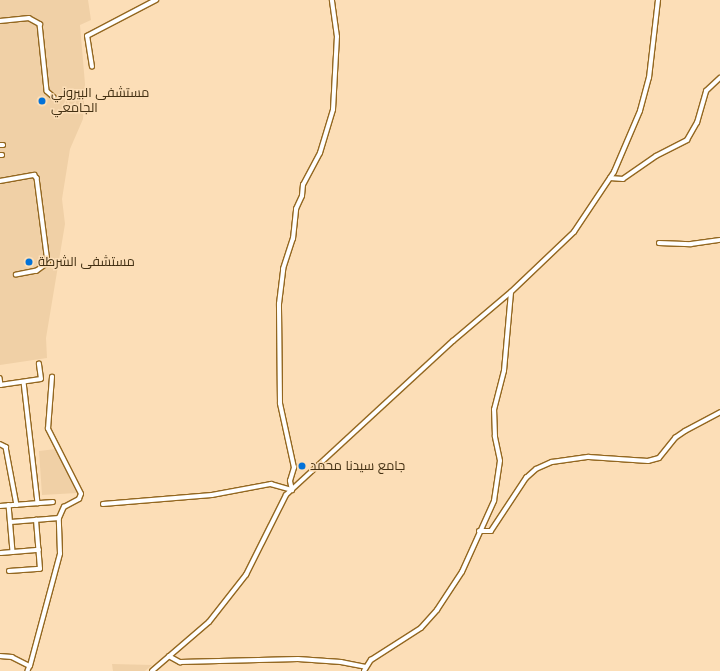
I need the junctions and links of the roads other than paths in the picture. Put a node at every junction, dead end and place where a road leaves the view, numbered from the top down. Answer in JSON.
{"nodes":[{"id":1,"x":156,"y":0,"type":"edge"},
{"id":2,"x":332,"y":0,"type":"edge"},
{"id":3,"x":658,"y":0,"type":"edge"},
{"id":4,"x":0,"y":22,"type":"edge"},
{"id":5,"x":92,"y":67,"type":"dead end"},
{"id":6,"x":720,"y":78,"type":"edge"},
{"id":7,"x":54,"y":97,"type":"dead end"},
{"id":8,"x":610,"y":178,"type":"junction"},
{"id":9,"x":0,"y":180,"type":"edge"},
{"id":10,"x":720,"y":240,"type":"edge"},
{"id":11,"x":659,"y":243,"type":"dead end"},
{"id":12,"x":16,"y":275,"type":"dead end"},
{"id":13,"x":511,"y":292,"type":"junction"},
{"id":14,"x":39,"y":364,"type":"dead end"},
{"id":15,"x":52,"y":377,"type":"dead end"},
{"id":16,"x":0,"y":378,"type":"edge"},
{"id":17,"x":24,"y":382,"type":"junction"},
{"id":18,"x":0,"y":385,"type":"edge"},
{"id":19,"x":720,"y":412,"type":"edge"},
{"id":20,"x":0,"y":444,"type":"edge"},
{"id":21,"x":292,"y":490,"type":"junction"},
{"id":22,"x":53,"y":502,"type":"dead end"},
{"id":23,"x":38,"y":503,"type":"junction"},
{"id":24,"x":103,"y":504,"type":"dead end"},
{"id":25,"x":9,"y":505,"type":"junction"},
{"id":26,"x":17,"y":505,"type":"junction"},
{"id":27,"x":0,"y":506,"type":"edge"},
{"id":28,"x":59,"y":518,"type":"junction"},
{"id":29,"x":36,"y":520,"type":"junction"},
{"id":30,"x":11,"y":522,"type":"junction"},
{"id":31,"x":479,"y":532,"type":"junction"},
{"id":32,"x":39,"y":550,"type":"junction"},
{"id":33,"x":13,"y":552,"type":"junction"},
{"id":34,"x":2,"y":553,"type":"dead end"},
{"id":35,"x":9,"y":571,"type":"dead end"},
{"id":36,"x":0,"y":656,"type":"edge"},
{"id":37,"x":170,"y":656,"type":"junction"},
{"id":38,"x":30,"y":666,"type":"junction"},
{"id":39,"x":365,"y":669,"type":"edge"},
{"id":40,"x":28,"y":671,"type":"edge"},
{"id":41,"x":152,"y":671,"type":"edge"}],
"edges":[{"from":1,"to":5,"type":"street"},
{"from":2,"to":21,"type":"street"},
{"from":3,"to":8,"type":"street"},
{"from":4,"to":7,"type":"street"},
{"from":6,"to":8,"type":"street"},
{"from":8,"to":13,"type":"street"},
{"from":9,"to":12,"type":"street"},
{"from":10,"to":11,"type":"street"},
{"from":13,"to":21,"type":"street"},
{"from":13,"to":31,"type":"street"},
{"from":14,"to":17,"type":"street"},
{"from":15,"to":28,"type":"street"},
{"from":16,"to":18,"type":"street"},
{"from":17,"to":18,"type":"street"},
{"from":17,"to":23,"type":"street"},
{"from":19,"to":31,"type":"street"},
{"from":20,"to":26,"type":"street"},
{"from":21,"to":24,"type":"street"},
{"from":21,"to":37,"type":"street"},
{"from":22,"to":23,"type":"street"},
{"from":23,"to":26,"type":"street"},
{"from":25,"to":26,"type":"street"},
{"from":25,"to":27,"type":"street"},
{"from":25,"to":30,"type":"street"},
{"from":28,"to":29,"type":"street"},
{"from":28,"to":38,"type":"street"},
{"from":29,"to":30,"type":"street"},
{"from":29,"to":32,"type":"street"},
{"from":30,"to":33,"type":"street"},
{"from":31,"to":39,"type":"street"},
{"from":32,"to":33,"type":"street"},
{"from":32,"to":35,"type":"street"},
{"from":33,"to":34,"type":"street"},
{"from":36,"to":38,"type":"street"},
{"from":37,"to":39,"type":"street"},
{"from":37,"to":41,"type":"street"},
{"from":38,"to":40,"type":"street"}]}
